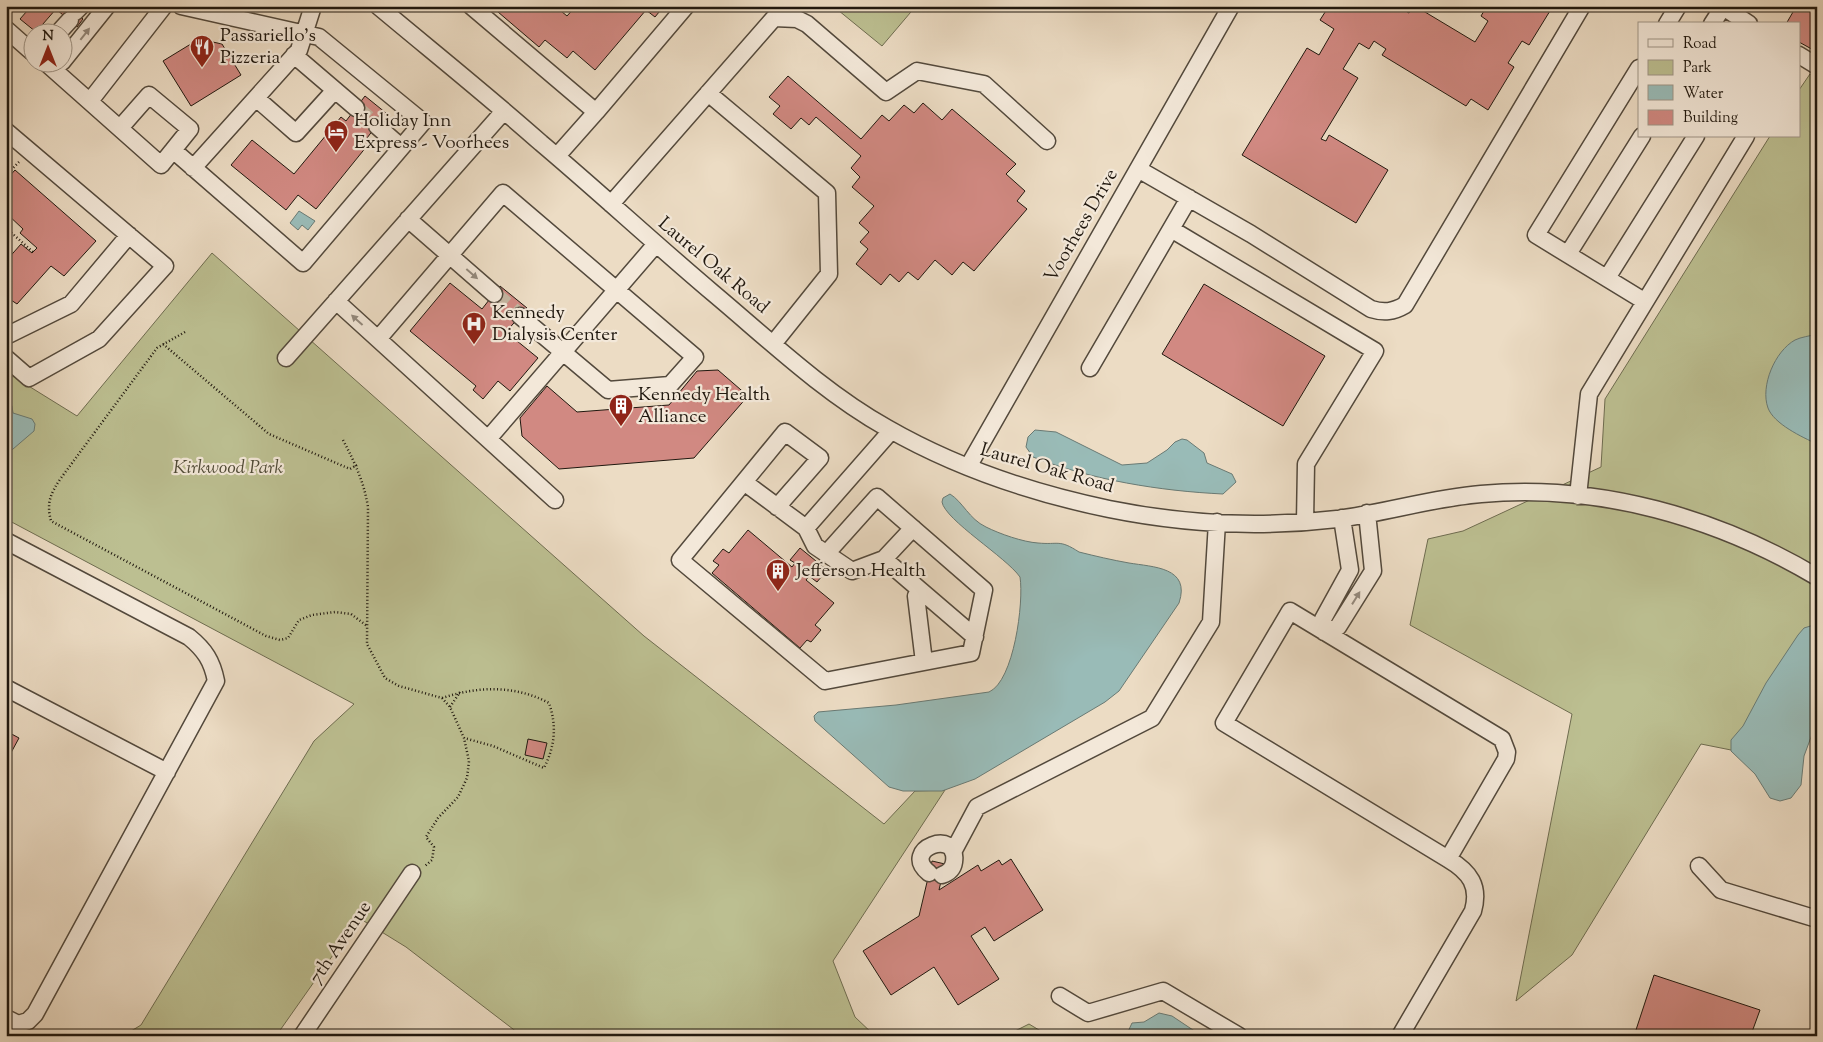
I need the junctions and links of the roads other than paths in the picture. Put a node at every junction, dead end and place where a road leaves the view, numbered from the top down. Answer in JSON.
{"nodes":[{"id":1,"x":107,"y":6,"type":"edge"},
{"id":2,"x":164,"y":6,"type":"edge"},
{"id":3,"x":181,"y":6,"type":"edge"},
{"id":4,"x":312,"y":6,"type":"edge"},
{"id":5,"x":378,"y":6,"type":"edge"},
{"id":6,"x":471,"y":6,"type":"edge"},
{"id":7,"x":686,"y":6,"type":"edge"},
{"id":8,"x":1231,"y":6,"type":"edge"},
{"id":9,"x":1582,"y":6,"type":"edge"},
{"id":10,"x":1678,"y":6,"type":"edge"},
{"id":11,"x":1722,"y":6,"type":"edge"},
{"id":12,"x":1668,"y":22,"type":"edge"},
{"id":13,"x":1713,"y":22,"type":"edge"},
{"id":14,"x":1746,"y":22,"type":"edge"},
{"id":15,"x":6,"y":29,"type":"edge"},
{"id":16,"x":304,"y":33,"type":"junction"},
{"id":17,"x":22,"y":43,"type":"edge"},
{"id":18,"x":72,"y":46,"type":"edge"},
{"id":19,"x":294,"y":56,"type":"junction"},
{"id":20,"x":1800,"y":56,"type":"edge"},
{"id":21,"x":1817,"y":66,"type":"edge"},
{"id":22,"x":1638,"y":70,"type":"edge"},
{"id":23,"x":63,"y":72,"type":"edge"},
{"id":24,"x":335,"y":90,"type":"junction"},
{"id":25,"x":708,"y":93,"type":"junction"},
{"id":26,"x":256,"y":98,"type":"junction"},
{"id":27,"x":90,"y":101,"type":"junction"},
{"id":28,"x":356,"y":108,"type":"tunnel mouth"},
{"id":29,"x":504,"y":111,"type":"junction"},
{"id":30,"x":596,"y":112,"type":"junction"},
{"id":31,"x":376,"y":126,"type":"tunnel mouth"},
{"id":32,"x":120,"y":128,"type":"junction"},
{"id":33,"x":6,"y":131,"type":"edge"},
{"id":34,"x":1641,"y":138,"type":"edge"},
{"id":35,"x":1695,"y":138,"type":"edge"},
{"id":36,"x":1745,"y":138,"type":"edge"},
{"id":37,"x":1047,"y":141,"type":"dead end"},
{"id":38,"x":402,"y":147,"type":"junction"},
{"id":39,"x":173,"y":150,"type":"junction"},
{"id":40,"x":557,"y":156,"type":"junction"},
{"id":41,"x":194,"y":168,"type":"junction"},
{"id":42,"x":1138,"y":169,"type":"junction"},
{"id":43,"x":1189,"y":198,"type":"junction"},
{"id":44,"x":611,"y":204,"type":"junction"},
{"id":45,"x":408,"y":219,"type":"junction"},
{"id":46,"x":1171,"y":229,"type":"junction"},
{"id":47,"x":129,"y":235,"type":"junction"},
{"id":48,"x":656,"y":244,"type":"junction"},
{"id":49,"x":1568,"y":254,"type":"junction"},
{"id":50,"x":450,"y":255,"type":"junction"},
{"id":51,"x":1607,"y":278,"type":"junction"},
{"id":52,"x":616,"y":290,"type":"junction"},
{"id":53,"x":494,"y":294,"type":"tunnel mouth"},
{"id":54,"x":1644,"y":300,"type":"junction"},
{"id":55,"x":336,"y":301,"type":"junction"},
{"id":56,"x":520,"y":316,"type":"tunnel mouth"},
{"id":57,"x":6,"y":336,"type":"edge"},
{"id":58,"x":378,"y":339,"type":"junction"},
{"id":59,"x":773,"y":344,"type":"junction"},
{"id":60,"x":563,"y":352,"type":"junction"},
{"id":61,"x":6,"y":358,"type":"edge"},
{"id":62,"x":286,"y":358,"type":"dead end"},
{"id":63,"x":1090,"y":368,"type":"dead end"},
{"id":64,"x":891,"y":431,"type":"junction"},
{"id":65,"x":488,"y":440,"type":"junction"},
{"id":66,"x":968,"y":466,"type":"junction"},
{"id":67,"x":744,"y":482,"type":"junction"},
{"id":68,"x":1578,"y":496,"type":"junction"},
{"id":69,"x":555,"y":500,"type":"dead end"},
{"id":70,"x":777,"y":506,"type":"junction"},
{"id":71,"x":1368,"y":513,"type":"junction"},
{"id":72,"x":1342,"y":518,"type":"junction"},
{"id":73,"x":1217,"y":522,"type":"junction"},
{"id":74,"x":1305,"y":522,"type":"junction"},
{"id":75,"x":806,"y":528,"type":"junction"},
{"id":76,"x":912,"y":528,"type":"junction"},
{"id":77,"x":6,"y":541,"type":"edge"},
{"id":78,"x":826,"y":554,"type":"junction"},
{"id":79,"x":884,"y":559,"type":"junction"},
{"id":80,"x":1817,"y":577,"type":"edge"},
{"id":81,"x":920,"y":590,"type":"junction"},
{"id":82,"x":1324,"y":632,"type":"junction"},
{"id":83,"x":975,"y":637,"type":"junction"},
{"id":84,"x":924,"y":662,"type":"junction"},
{"id":85,"x":6,"y":688,"type":"edge"},
{"id":86,"x":166,"y":772,"type":"junction"},
{"id":87,"x":953,"y":852,"type":"junction"},
{"id":88,"x":1448,"y":859,"type":"junction"},
{"id":89,"x":1699,"y":866,"type":"dead end"},
{"id":90,"x":412,"y":873,"type":"road end"},
{"id":91,"x":1817,"y":920,"type":"edge"},
{"id":92,"x":1060,"y":996,"type":"dead end"},
{"id":93,"x":6,"y":1018,"type":"edge"},
{"id":94,"x":302,"y":1036,"type":"edge"},
{"id":95,"x":1239,"y":1036,"type":"edge"},
{"id":96,"x":1400,"y":1036,"type":"edge"}],
"edges":[{"from":18,"to":1,"type":"street","one_way":true},
{"from":2,"to":27,"type":"street"},
{"from":3,"to":16,"type":"street"},
{"from":4,"to":16,"type":"street"},
{"from":5,"to":29,"type":"street","name":"Laurel Oak Road"},
{"from":6,"to":30,"type":"street"},
{"from":7,"to":30,"type":"street"},
{"from":8,"to":42,"type":"street","name":"Voorhees Drive"},
{"from":9,"to":43,"type":"street"},
{"from":10,"to":12,"type":"street"},
{"from":11,"to":13,"type":"street"},
{"from":11,"to":14,"type":"street"},
{"from":15,"to":17,"type":"street"},
{"from":16,"to":19,"type":"street"},
{"from":16,"to":38,"type":"street"},
{"from":19,"to":24,"type":"street"},
{"from":19,"to":26,"type":"street"},
{"from":20,"to":21,"type":"street"},
{"from":22,"to":49,"type":"street"},
{"from":23,"to":27,"type":"street"},
{"from":24,"to":26,"type":"street"},
{"from":24,"to":28,"type":"street"},
{"from":25,"to":37,"type":"street"},
{"from":25,"to":44,"type":"street"},
{"from":25,"to":59,"type":"street"},
{"from":26,"to":41,"type":"street"},
{"from":27,"to":32,"type":"street"},
{"from":29,"to":40,"type":"street","name":"Laurel Oak Road"},
{"from":29,"to":45,"type":"street"},
{"from":30,"to":40,"type":"street"},
{"from":31,"to":38,"type":"street"},
{"from":32,"to":39,"type":"street"},
{"from":32,"to":39,"type":"street"},
{"from":33,"to":47,"type":"street"},
{"from":34,"to":49,"type":"street"},
{"from":35,"to":51,"type":"street"},
{"from":36,"to":54,"type":"street"},
{"from":38,"to":41,"type":"street"},
{"from":39,"to":41,"type":"street"},
{"from":40,"to":44,"type":"street","name":"Laurel Oak Road"},
{"from":42,"to":43,"type":"street"},
{"from":42,"to":66,"type":"street","name":"Voorhees Drive"},
{"from":43,"to":46,"type":"street"},
{"from":44,"to":48,"type":"street","name":"Laurel Oak Road"},
{"from":45,"to":50,"type":"street"},
{"from":45,"to":55,"type":"street"},
{"from":46,"to":63,"type":"street"},
{"from":46,"to":74,"type":"street"},
{"from":47,"to":57,"type":"street"},
{"from":47,"to":61,"type":"street"},
{"from":48,"to":52,"type":"street"},
{"from":48,"to":59,"type":"street","name":"Laurel Oak Road"},
{"from":49,"to":51,"type":"street"},
{"from":50,"to":52,"type":"street"},
{"from":50,"to":53,"type":"street","one_way":true},
{"from":50,"to":58,"type":"street"},
{"from":51,"to":54,"type":"street"},
{"from":52,"to":60,"type":"street"},
{"from":52,"to":60,"type":"street"},
{"from":54,"to":68,"type":"street"},
{"from":58,"to":55,"type":"street","one_way":true},
{"from":55,"to":62,"type":"street"},
{"from":56,"to":60,"type":"street"},
{"from":58,"to":65,"type":"street"},
{"from":59,"to":64,"type":"street","name":"Laurel Oak Road"},
{"from":60,"to":65,"type":"street"},
{"from":64,"to":66,"type":"street","name":"Laurel Oak Road"},
{"from":64,"to":75,"type":"street"},
{"from":65,"to":69,"type":"street"},
{"from":66,"to":73,"type":"street","name":"Laurel Oak Road"},
{"from":67,"to":70,"type":"street"},
{"from":67,"to":70,"type":"street"},
{"from":67,"to":84,"type":"street"},
{"from":68,"to":71,"type":"street","name":"Laurel Oak Road"},
{"from":68,"to":80,"type":"street","name":"Laurel Oak Road"},
{"from":70,"to":75,"type":"street"},
{"from":71,"to":72,"type":"street","name":"Laurel Oak Road"},
{"from":82,"to":71,"type":"street","one_way":true},
{"from":72,"to":74,"type":"street","name":"Laurel Oak Road"},
{"from":72,"to":82,"type":"street"},
{"from":73,"to":74,"type":"street","name":"Laurel Oak Road"},
{"from":73,"to":87,"type":"street"},
{"from":75,"to":78,"type":"street"},
{"from":76,"to":78,"type":"street"},
{"from":76,"to":79,"type":"street"},
{"from":76,"to":83,"type":"street"},
{"from":77,"to":86,"type":"street"},
{"from":78,"to":79,"type":"street"},
{"from":79,"to":81,"type":"street"},
{"from":81,"to":83,"type":"street"},
{"from":81,"to":84,"type":"street"},
{"from":82,"to":88,"type":"street"},
{"from":82,"to":88,"type":"street"},
{"from":83,"to":84,"type":"street"},
{"from":85,"to":86,"type":"street"},
{"from":86,"to":93,"type":"street"},
{"from":87,"to":87,"type":"street"},
{"from":88,"to":96,"type":"street"},
{"from":89,"to":91,"type":"street"},
{"from":90,"to":94,"type":"street","name":"7th Avenue"},
{"from":92,"to":95,"type":"street"}]}
